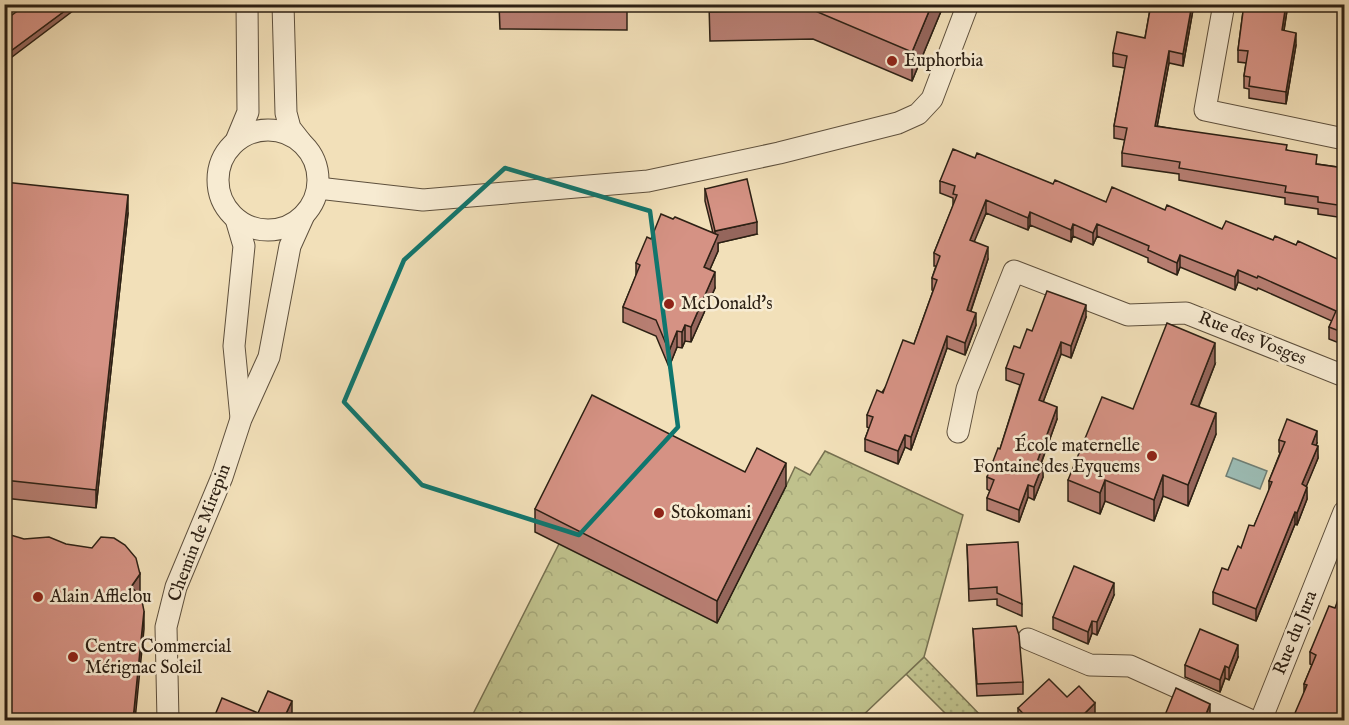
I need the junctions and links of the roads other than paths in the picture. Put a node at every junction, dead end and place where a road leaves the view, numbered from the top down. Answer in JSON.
{"nodes":[{"id":1,"x":247,"y":4,"type":"edge"},
{"id":2,"x":283,"y":4,"type":"edge"},
{"id":3,"x":968,"y":4,"type":"edge"},
{"id":4,"x":1224,"y":4,"type":"edge"},
{"id":5,"x":1344,"y":139,"type":"edge"},
{"id":6,"x":236,"y":141,"type":"junction"},
{"id":7,"x":301,"y":142,"type":"junction"},
{"id":8,"x":318,"y":188,"type":"junction"},
{"id":9,"x":304,"y":215,"type":"junction"},
{"id":10,"x":236,"y":219,"type":"junction"},
{"id":11,"x":1344,"y":376,"type":"edge"},
{"id":12,"x":241,"y":419,"type":"junction"},
{"id":13,"x":958,"y":432,"type":"dead end"},
{"id":14,"x":1344,"y":512,"type":"edge"},
{"id":15,"x":1028,"y":639,"type":"dead end"},
{"id":16,"x":168,"y":720,"type":"edge"},
{"id":17,"x":1250,"y":720,"type":"edge"},
{"id":18,"x":1261,"y":720,"type":"edge"}],
"edges":[{"from":1,"to":6,"type":"street"},
{"from":2,"to":7,"type":"street"},
{"from":3,"to":8,"type":"street"},
{"from":4,"to":5,"type":"street"},
{"from":6,"to":7,"type":"street"},
{"from":6,"to":10,"type":"street"},
{"from":7,"to":8,"type":"street"},
{"from":8,"to":9,"type":"street"},
{"from":9,"to":10,"type":"street"},
{"from":9,"to":12,"type":"street","name":"Chemin de Mirepin"},
{"from":10,"to":12,"type":"street","name":"Chemin de Mirepin"},
{"from":11,"to":13,"type":"street","name":"Rue des Vosges"},
{"from":12,"to":16,"type":"street","name":"Chemin de Mirepin"},
{"from":14,"to":18,"type":"street","name":"Rue du Jura"},
{"from":15,"to":17,"type":"street"}]}
